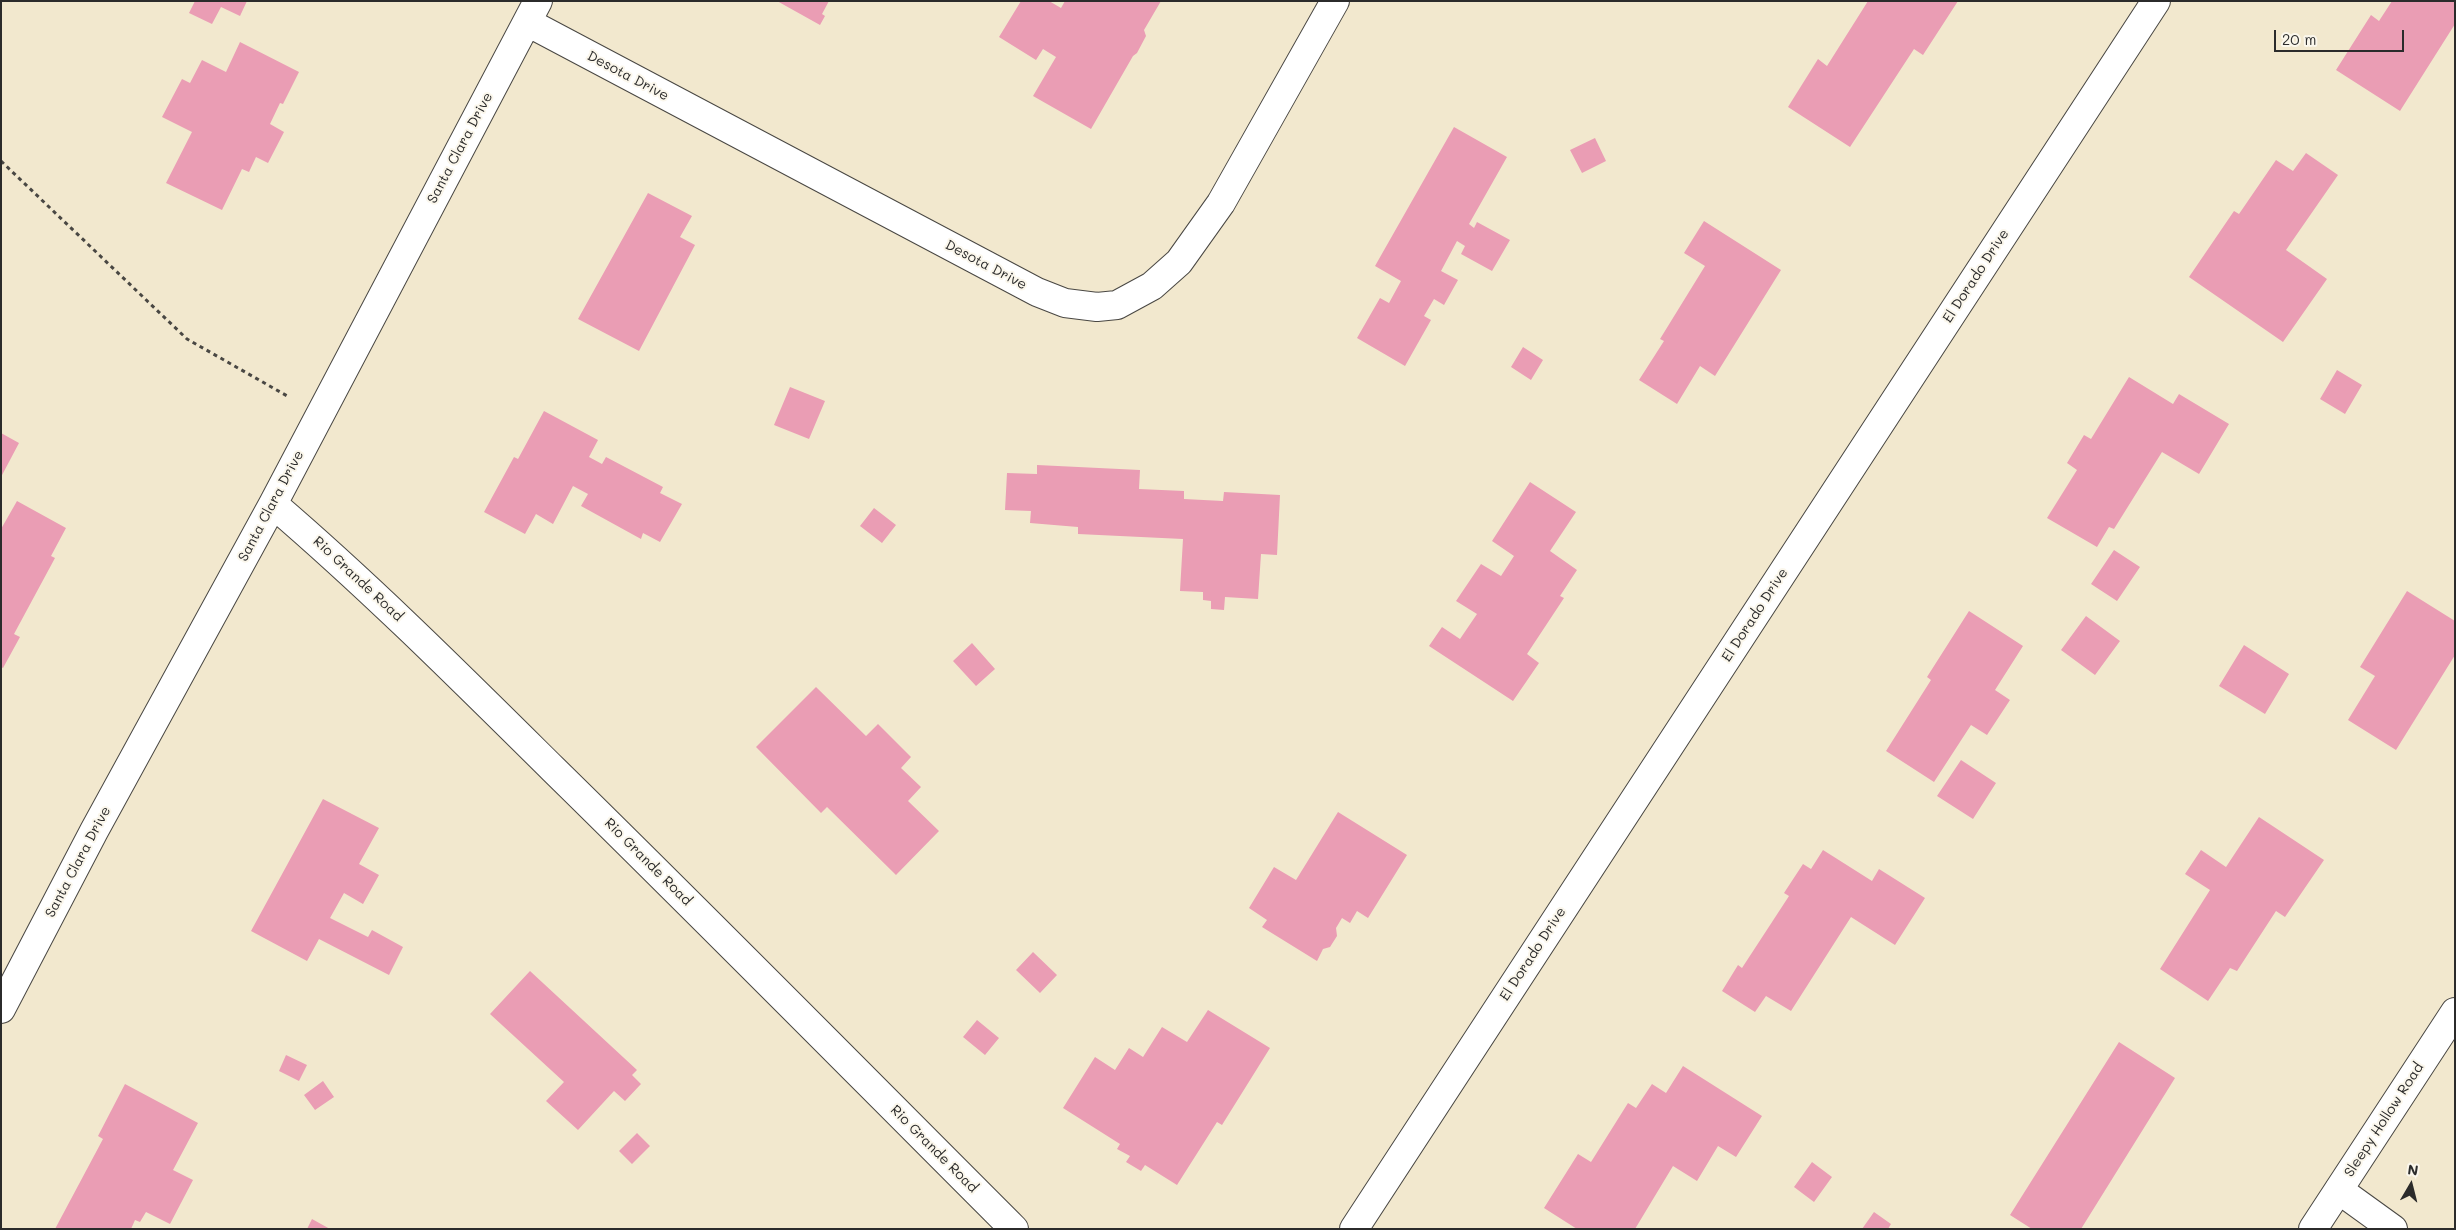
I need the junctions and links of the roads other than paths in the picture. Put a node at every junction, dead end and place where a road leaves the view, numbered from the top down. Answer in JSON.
{"nodes":[{"id":1,"x":1335,"y":1,"type":"edge"},
{"id":2,"x":2156,"y":1,"type":"edge"},
{"id":3,"x":532,"y":12,"type":"edge"},
{"id":4,"x":273,"y":504,"type":"junction"},
{"id":5,"x":1,"y":1009,"type":"edge"},
{"id":6,"x":2455,"y":1012,"type":"edge"},
{"id":7,"x":2339,"y":1190,"type":"junction"},
{"id":8,"x":1014,"y":1229,"type":"edge"},
{"id":9,"x":1354,"y":1229,"type":"edge"},
{"id":10,"x":2313,"y":1229,"type":"edge"},
{"id":11,"x":2393,"y":1229,"type":"edge"}],
"edges":[{"from":1,"to":3,"type":"street","name":"Desota Drive"},
{"from":2,"to":9,"type":"street","name":"El Dorado Drive"},
{"from":3,"to":4,"type":"street","name":"Santa Clara Drive"},
{"from":4,"to":5,"type":"street","name":"Santa Clara Drive"},
{"from":4,"to":8,"type":"street","name":"Rio Grande Road"},
{"from":6,"to":7,"type":"street","name":"Sleepy Hollow Road"},
{"from":7,"to":10,"type":"street","name":"Sleepy Hollow Road"},
{"from":7,"to":11,"type":"street"}]}
